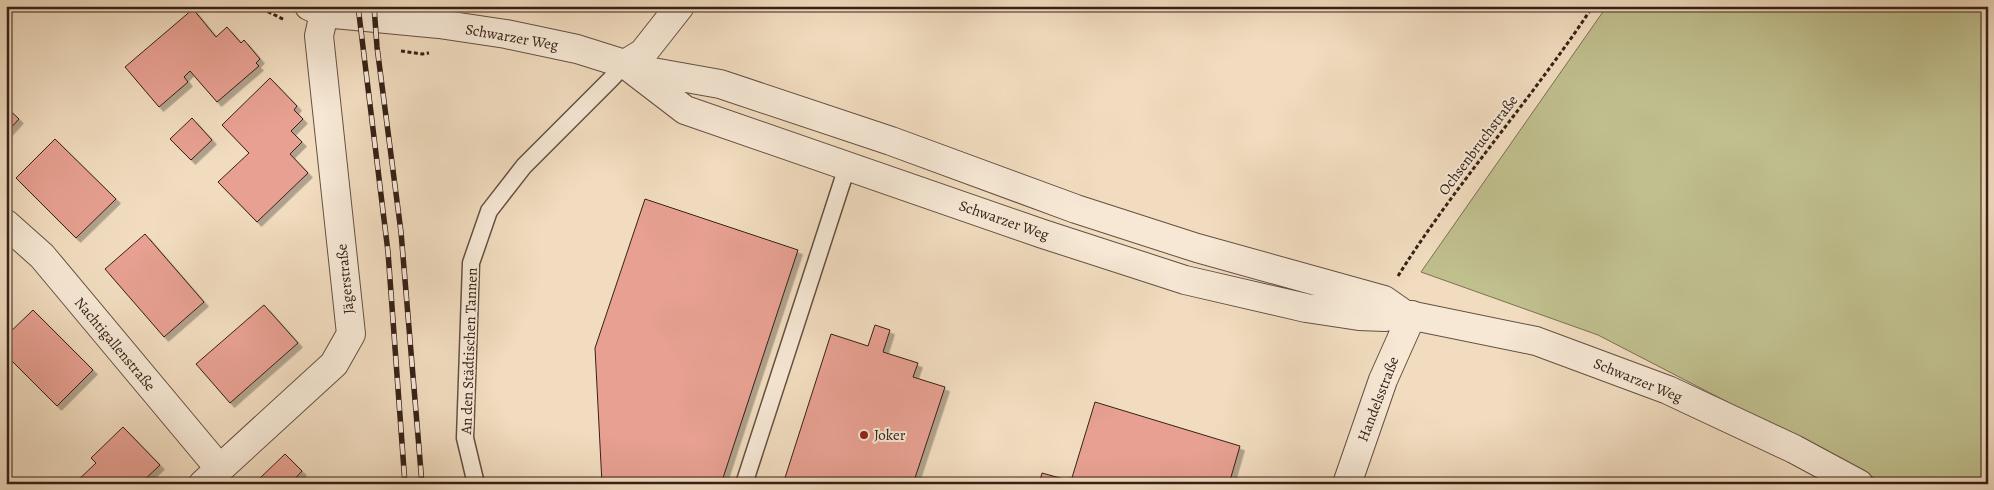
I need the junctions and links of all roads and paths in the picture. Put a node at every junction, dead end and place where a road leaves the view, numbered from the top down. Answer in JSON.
{"nodes":[{"id":1,"x":680,"y":6,"type":"edge"},
{"id":2,"x":1593,"y":6,"type":"edge"},
{"id":3,"x":316,"y":10,"type":"edge"},
{"id":4,"x":625,"y":64,"type":"junction"},
{"id":5,"x":847,"y":167,"type":"junction"},
{"id":6,"x":6,"y":224,"type":"edge"},
{"id":7,"x":1400,"y":310,"type":"junction"},
{"id":8,"x":211,"y":476,"type":"edge"},
{"id":9,"x":476,"y":484,"type":"edge"},
{"id":10,"x":744,"y":484,"type":"edge"},
{"id":11,"x":1347,"y":484,"type":"edge"},
{"id":12,"x":1859,"y":484,"type":"edge"}],
"edges":[{"from":1,"to":4,"type":"street"},
{"from":2,"to":7,"type":"path","name":"Ochsenbruchstraße"},
{"from":3,"to":4,"type":"street","name":"Schwarzer Weg"},
{"from":3,"to":8,"type":"street","name":"Jägerstraße"},
{"from":4,"to":5,"type":"street","name":"Schwarzer Weg"},
{"from":4,"to":7,"type":"street","name":"Schwarzer Weg"},
{"from":4,"to":9,"type":"lane","name":"An den Städtischen Tannen"},
{"from":5,"to":7,"type":"street","name":"Schwarzer Weg"},
{"from":5,"to":10,"type":"lane"},
{"from":6,"to":8,"type":"street","name":"Nachtigallenstraße"},
{"from":7,"to":11,"type":"street","name":"Handelsstraße"},
{"from":7,"to":12,"type":"street","name":"Schwarzer Weg"}]}
